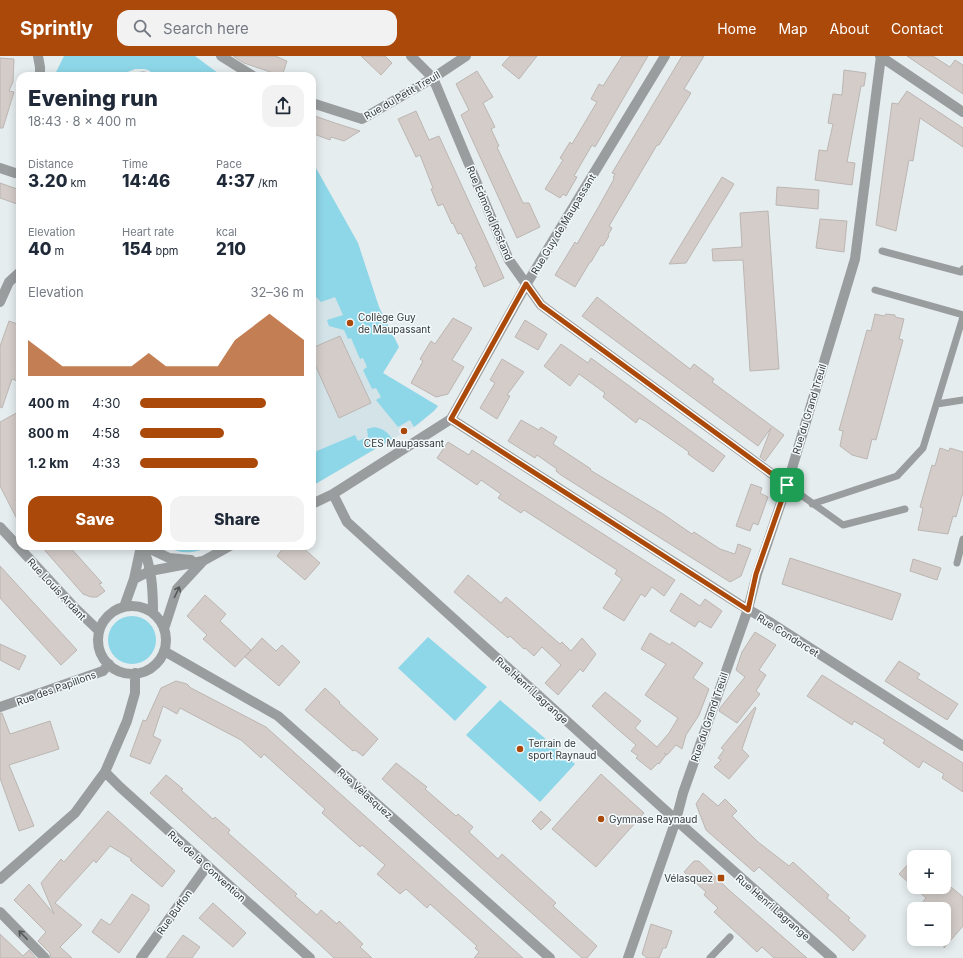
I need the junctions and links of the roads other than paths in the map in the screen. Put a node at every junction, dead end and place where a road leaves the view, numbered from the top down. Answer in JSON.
{"nodes":[{"id":1,"x":38,"y":56,"type":"edge"},
{"id":2,"x":46,"y":56,"type":"edge"},
{"id":3,"x":221,"y":56,"type":"edge"},
{"id":4,"x":411,"y":56,"type":"edge"},
{"id":5,"x":466,"y":56,"type":"edge"},
{"id":6,"x":665,"y":56,"type":"edge"},
{"id":7,"x":880,"y":56,"type":"edge"},
{"id":8,"x":40,"y":71,"type":"edge"},
{"id":9,"x":247,"y":72,"type":"edge"},
{"id":10,"x":433,"y":78,"type":"junction"},
{"id":11,"x":316,"y":105,"type":"edge"},
{"id":12,"x":963,"y":112,"type":"edge"},
{"id":13,"x":0,"y":168,"type":"edge"},
{"id":14,"x":16,"y":173,"type":"edge"},
{"id":15,"x":882,"y":251,"type":"dead end"},
{"id":16,"x":963,"y":269,"type":"edge"},
{"id":17,"x":16,"y":276,"type":"edge"},
{"id":18,"x":526,"y":284,"type":"junction"},
{"id":19,"x":875,"y":290,"type":"dead end"},
{"id":20,"x":0,"y":302,"type":"edge"},
{"id":21,"x":963,"y":316,"type":"edge"},
{"id":22,"x":963,"y":400,"type":"edge"},
{"id":23,"x":937,"y":404,"type":"junction"},
{"id":24,"x":451,"y":419,"type":"junction"},
{"id":25,"x":787,"y":485,"type":"junction"},
{"id":26,"x":333,"y":494,"type":"junction"},
{"id":27,"x":316,"y":502,"type":"edge"},
{"id":28,"x":812,"y":504,"type":"junction"},
{"id":29,"x":905,"y":509,"type":"dead end"},
{"id":30,"x":0,"y":528,"type":"edge"},
{"id":31,"x":963,"y":539,"type":"edge"},
{"id":32,"x":16,"y":545,"type":"edge"},
{"id":33,"x":20,"y":550,"type":"edge"},
{"id":34,"x":141,"y":550,"type":"edge"},
{"id":35,"x":144,"y":550,"type":"edge"},
{"id":36,"x":151,"y":550,"type":"edge"},
{"id":37,"x":223,"y":550,"type":"edge"},
{"id":38,"x":203,"y":561,"type":"junction"},
{"id":39,"x":957,"y":563,"type":"dead end"},
{"id":40,"x":150,"y":571,"type":"junction"},
{"id":41,"x":134,"y":579,"type":"junction"},
{"id":42,"x":124,"y":607,"type":"junction"},
{"id":43,"x":748,"y":610,"type":"junction"},
{"id":44,"x":153,"y":613,"type":"junction"},
{"id":45,"x":164,"y":629,"type":"junction"},
{"id":46,"x":99,"y":631,"type":"junction"},
{"id":47,"x":164,"y":651,"type":"junction"},
{"id":48,"x":109,"y":664,"type":"junction"},
{"id":49,"x":135,"y":673,"type":"junction"},
{"id":50,"x":0,"y":707,"type":"edge"},
{"id":51,"x":963,"y":746,"type":"edge"},
{"id":52,"x":105,"y":772,"type":"junction"},
{"id":53,"x":676,"y":820,"type":"junction"},
{"id":54,"x":207,"y":866,"type":"junction"},
{"id":55,"x":0,"y":879,"type":"edge"},
{"id":56,"x":0,"y":912,"type":"edge"},
{"id":57,"x":730,"y":937,"type":"dead end"},
{"id":58,"x":631,"y":956,"type":"edge"},
{"id":59,"x":45,"y":958,"type":"edge"},
{"id":60,"x":140,"y":958,"type":"edge"},
{"id":61,"x":310,"y":958,"type":"edge"},
{"id":62,"x":550,"y":958,"type":"edge"},
{"id":63,"x":710,"y":958,"type":"edge"},
{"id":64,"x":832,"y":958,"type":"edge"}],
"edges":[{"from":1,"to":8,"type":"street"},
{"from":2,"to":8,"type":"street"},
{"from":3,"to":9,"type":"street"},
{"from":4,"to":10,"type":"street"},
{"from":5,"to":10,"type":"street","name":"Rue du Petit Treuil"},
{"from":6,"to":18,"type":"street","name":"Rue Guy de Maupassant"},
{"from":7,"to":12,"type":"street"},
{"from":7,"to":25,"type":"street","name":"Rue du Grand Treuil"},
{"from":10,"to":11,"type":"street","name":"Rue du Petit Treuil"},
{"from":10,"to":18,"type":"street","name":"Rue Edmond Rostand"},
{"from":13,"to":14,"type":"street"},
{"from":15,"to":16,"type":"lane"},
{"from":17,"to":20,"type":"street"},
{"from":18,"to":24,"type":"street","name":"Rue Guy de Maupassant"},
{"from":18,"to":25,"type":"street","name":"Rue Edmond Rostand"},
{"from":19,"to":21,"type":"lane"},
{"from":21,"to":23,"type":"lane"},
{"from":22,"to":23,"type":"lane"},
{"from":23,"to":28,"type":"lane"},
{"from":24,"to":26,"type":"street","name":"Rue Guy de Maupassant"},
{"from":24,"to":43,"type":"street","name":"Rue Condorcet"},
{"from":25,"to":28,"type":"lane"},
{"from":25,"to":43,"type":"street","name":"Rue du Grand Treuil"},
{"from":26,"to":27,"type":"street","name":"Rue Guy de Maupassant"},
{"from":26,"to":53,"type":"street","name":"Rue Henri Lagrange"},
{"from":28,"to":29,"type":"lane"},
{"from":30,"to":32,"type":"street","name":"Rue Louis Ardant"},
{"from":31,"to":39,"type":"lane"},
{"from":33,"to":46,"type":"street","name":"Rue Louis Ardant"},
{"from":34,"to":41,"type":"street"},
{"from":35,"to":40,"type":"street"},
{"from":36,"to":38,"type":"street"},
{"from":37,"to":38,"type":"street"},
{"from":38,"to":40,"type":"street"},
{"from":45,"to":38,"type":"street","one_way":true},
{"from":40,"to":41,"type":"street"},
{"from":40,"to":44,"type":"street"},
{"from":41,"to":42,"type":"street"},
{"from":42,"to":44,"type":"street"},
{"from":42,"to":46,"type":"street"},
{"from":43,"to":51,"type":"street","name":"Rue Condorcet"},
{"from":43,"to":53,"type":"street","name":"Rue du Grand Treuil"},
{"from":44,"to":45,"type":"street"},
{"from":45,"to":47,"type":"street"},
{"from":46,"to":48,"type":"street"},
{"from":47,"to":49,"type":"street"},
{"from":47,"to":62,"type":"street","name":"Rue Velasquez"},
{"from":48,"to":49,"type":"street"},
{"from":48,"to":50,"type":"street","name":"Rue des Papillons"},
{"from":49,"to":52,"type":"street"},
{"from":52,"to":54,"type":"street","name":"Rue de la Convention"},
{"from":52,"to":55,"type":"street"},
{"from":53,"to":58,"type":"street","name":"Rue du Grand Treuil"},
{"from":53,"to":64,"type":"street","name":"Rue Henri Lagrange"},
{"from":54,"to":60,"type":"street","name":"Rue Buffon"},
{"from":54,"to":61,"type":"street","name":"Rue de la Convention"},
{"from":59,"to":56,"type":"street","one_way":true},
{"from":57,"to":63,"type":"lane"}]}
